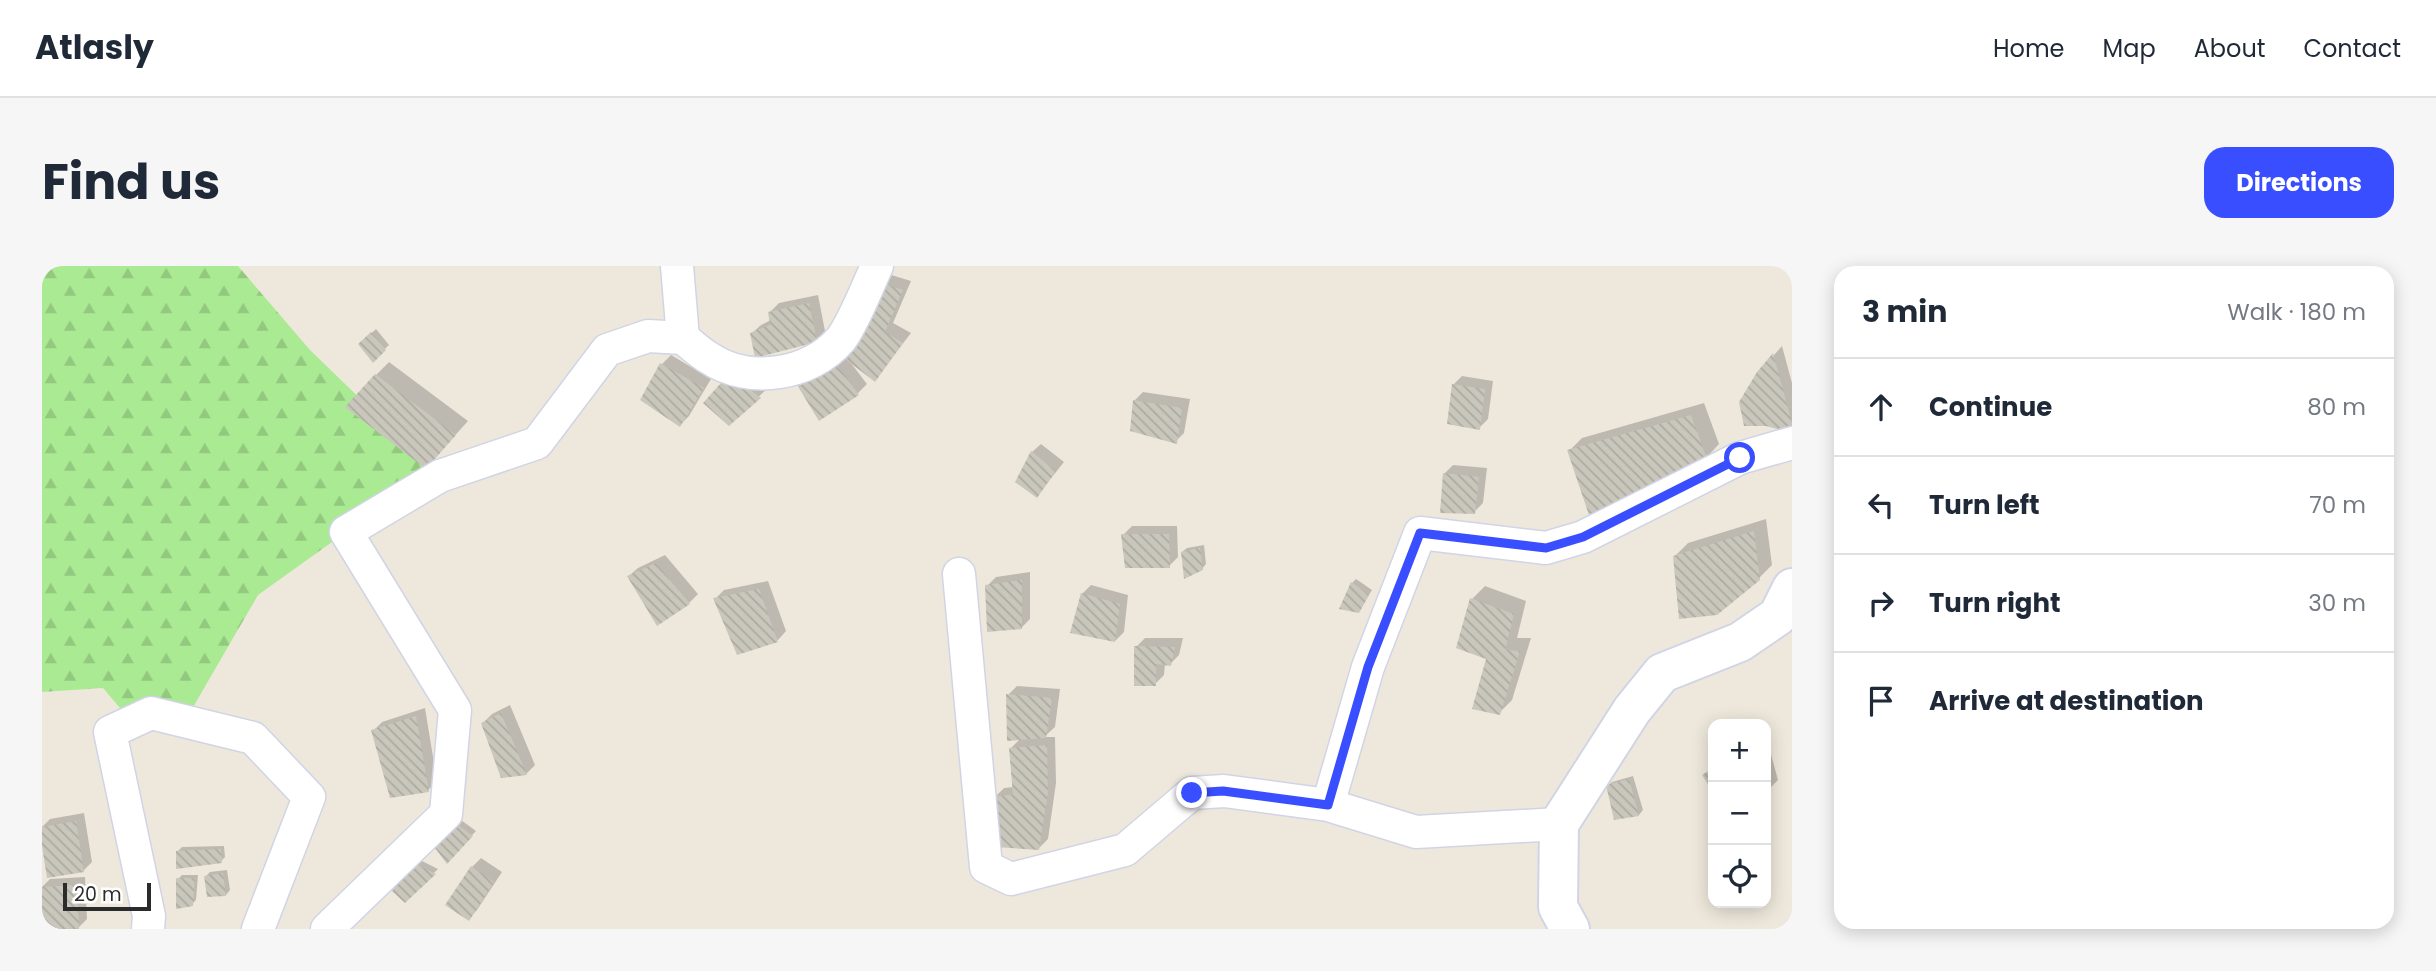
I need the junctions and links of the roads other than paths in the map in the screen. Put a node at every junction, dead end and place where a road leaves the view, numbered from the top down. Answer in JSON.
{"nodes":[{"id":1,"x":677,"y":266,"type":"edge"},
{"id":2,"x":877,"y":266,"type":"edge"},
{"id":3,"x":683,"y":338,"type":"junction"},
{"id":4,"x":1792,"y":443,"type":"edge"},
{"id":5,"x":959,"y":573,"type":"dead end"},
{"id":6,"x":1792,"y":588,"type":"edge"},
{"id":7,"x":1328,"y":805,"type":"junction"},
{"id":8,"x":1559,"y":824,"type":"junction"},
{"id":9,"x":148,"y":929,"type":"edge"},
{"id":10,"x":258,"y":929,"type":"edge"},
{"id":11,"x":327,"y":929,"type":"edge"},
{"id":12,"x":1570,"y":929,"type":"edge"}],
"edges":[{"from":1,"to":3,"type":"street"},
{"from":2,"to":3,"type":"street"},
{"from":3,"to":11,"type":"street"},
{"from":4,"to":7,"type":"street"},
{"from":5,"to":7,"type":"street"},
{"from":6,"to":8,"type":"street"},
{"from":7,"to":8,"type":"street"},
{"from":8,"to":12,"type":"street"},
{"from":9,"to":10,"type":"street"}]}
